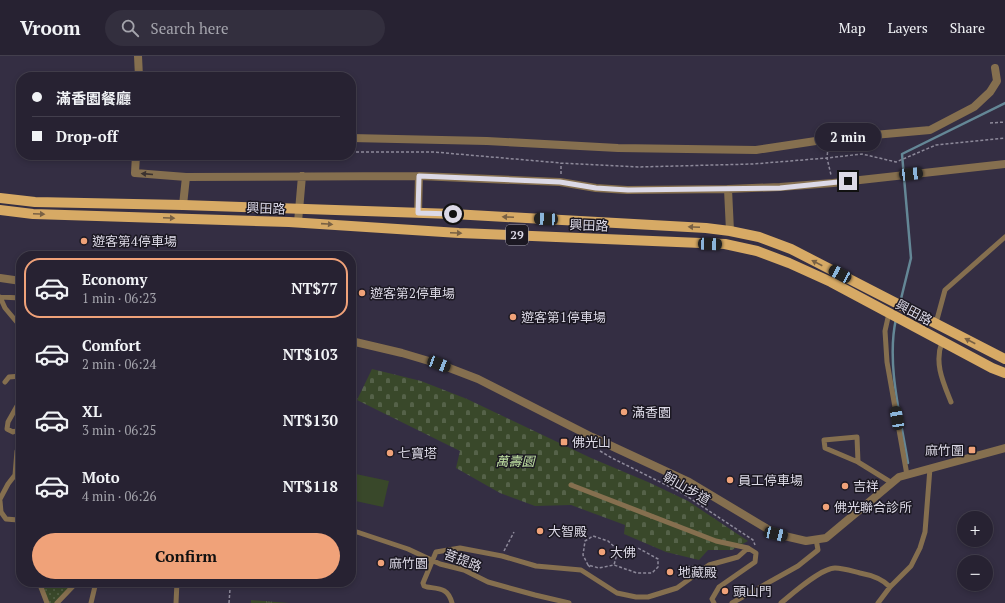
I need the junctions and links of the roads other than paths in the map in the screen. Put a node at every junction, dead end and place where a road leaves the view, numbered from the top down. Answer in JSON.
{"nodes":[{"id":1,"x":138,"y":56,"type":"edge"},
{"id":2,"x":995,"y":68,"type":"dead end"},
{"id":3,"x":138,"y":72,"type":"edge"},
{"id":4,"x":356,"y":138,"type":"edge"},
{"id":5,"x":135,"y":160,"type":"edge"},
{"id":6,"x":1005,"y":164,"type":"edge"},
{"id":7,"x":302,"y":176,"type":"junction"},
{"id":8,"x":419,"y":176,"type":"junction"},
{"id":9,"x":186,"y":177,"type":"junction"},
{"id":10,"x":728,"y":189,"type":"junction"},
{"id":11,"x":0,"y":198,"type":"edge"},
{"id":12,"x":183,"y":205,"type":"junction"},
{"id":13,"x":299,"y":209,"type":"junction"},
{"id":14,"x":0,"y":210,"type":"edge"},
{"id":15,"x":399,"y":212,"type":"junction"},
{"id":16,"x":418,"y":213,"type":"junction"},
{"id":17,"x":530,"y":218,"type":"junction"},
{"id":18,"x":298,"y":222,"type":"junction"},
{"id":19,"x":400,"y":229,"type":"junction"},
{"id":20,"x":730,"y":231,"type":"junction"},
{"id":21,"x":530,"y":236,"type":"junction"},
{"id":22,"x":1005,"y":237,"type":"edge"},
{"id":23,"x":0,"y":278,"type":"edge"},
{"id":24,"x":16,"y":280,"type":"edge"},
{"id":25,"x":0,"y":297,"type":"edge"},
{"id":26,"x":16,"y":298,"type":"edge"},
{"id":27,"x":889,"y":313,"type":"junction"},
{"id":28,"x":16,"y":321,"type":"edge"},
{"id":29,"x":936,"y":323,"type":"junction"},
{"id":30,"x":356,"y":342,"type":"edge"},
{"id":31,"x":942,"y":342,"type":"junction"},
{"id":32,"x":1005,"y":359,"type":"edge"},
{"id":33,"x":1005,"y":373,"type":"edge"},
{"id":34,"x":16,"y":376,"type":"edge"},
{"id":35,"x":5,"y":382,"type":"dead end"},
{"id":36,"x":950,"y":402,"type":"dead end"},
{"id":37,"x":16,"y":407,"type":"edge"},
{"id":38,"x":16,"y":431,"type":"edge"},
{"id":39,"x":1005,"y":448,"type":"edge"},
{"id":40,"x":858,"y":462,"type":"junction"},
{"id":41,"x":930,"y":468,"type":"junction"},
{"id":42,"x":16,"y":475,"type":"edge"},
{"id":43,"x":907,"y":475,"type":"junction"},
{"id":44,"x":892,"y":483,"type":"junction"},
{"id":45,"x":571,"y":485,"type":"dead end"},
{"id":46,"x":0,"y":500,"type":"edge"},
{"id":47,"x":16,"y":520,"type":"edge"},
{"id":48,"x":356,"y":532,"type":"edge"},
{"id":49,"x":816,"y":539,"type":"junction"},
{"id":50,"x":748,"y":548,"type":"junction"},
{"id":51,"x":433,"y":560,"type":"junction"},
{"id":52,"x":41,"y":587,"type":"edge"},
{"id":53,"x":72,"y":587,"type":"edge"},
{"id":54,"x":95,"y":587,"type":"edge"},
{"id":55,"x":177,"y":587,"type":"edge"},
{"id":56,"x":890,"y":587,"type":"junction"},
{"id":57,"x":47,"y":603,"type":"edge"},
{"id":58,"x":57,"y":603,"type":"edge"},
{"id":59,"x":91,"y":603,"type":"edge"},
{"id":60,"x":176,"y":603,"type":"edge"},
{"id":61,"x":452,"y":603,"type":"edge"},
{"id":62,"x":569,"y":603,"type":"edge"},
{"id":63,"x":714,"y":603,"type":"edge"},
{"id":64,"x":732,"y":603,"type":"edge"},
{"id":65,"x":780,"y":603,"type":"edge"},
{"id":66,"x":878,"y":603,"type":"edge"}],
"edges":[{"from":1,"to":3,"type":"street"},
{"from":2,"to":4,"type":"street"},
{"from":9,"to":5,"type":"street","one_way":true},
{"from":6,"to":10,"type":"street"},
{"from":7,"to":8,"type":"street"},
{"from":7,"to":9,"type":"street"},
{"from":7,"to":13,"type":"street"},
{"from":8,"to":10,"type":"street"},
{"from":8,"to":16,"type":"street"},
{"from":9,"to":12,"type":"street"},
{"from":10,"to":20,"type":"street"},
{"from":11,"to":12,"type":"main road","name":"興田路","number":"29"},
{"from":12,"to":13,"type":"main road","name":"興田路","number":"29"},
{"from":13,"to":15,"type":"main road","name":"興田路","number":"29"},
{"from":13,"to":18,"type":"street"},
{"from":14,"to":18,"type":"main road","name":"興田路","number":"29","one_way":true},
{"from":15,"to":16,"type":"main road","name":"興田路","number":"29"},
{"from":15,"to":19,"type":"main road"},
{"from":17,"to":16,"type":"main road","name":"興田路","number":"29","one_way":true},
{"from":20,"to":17,"type":"main road","name":"興田路","number":"29","one_way":true},
{"from":17,"to":21,"type":"main road"},
{"from":18,"to":19,"type":"main road","name":"興田路","number":"29","one_way":true},
{"from":19,"to":21,"type":"main road","name":"興田路","number":"29","one_way":true},
{"from":29,"to":20,"type":"main road","name":"興田路","number":"29","one_way":true},
{"from":21,"to":27,"type":"main road","name":"興田路","number":"29"},
{"from":22,"to":29,"type":"lane"},
{"from":23,"to":24,"type":"street"},
{"from":25,"to":26,"type":"lane"},
{"from":25,"to":28,"type":"lane"},
{"from":27,"to":31,"type":"main road","name":"興田路","number":"29"},
{"from":27,"to":43,"type":"lane"},
{"from":32,"to":29,"type":"main road","name":"興田路","number":"29","one_way":true},
{"from":30,"to":49,"type":"street"},
{"from":31,"to":33,"type":"main road","name":"興田路","number":"29"},
{"from":31,"to":36,"type":"lane"},
{"from":34,"to":35,"type":"lane"},
{"from":37,"to":38,"type":"lane"},
{"from":39,"to":41,"type":"street"},
{"from":40,"to":40,"type":"lane"},
{"from":40,"to":44,"type":"lane"},
{"from":41,"to":43,"type":"street"},
{"from":41,"to":56,"type":"lane"},
{"from":42,"to":46,"type":"lane"},
{"from":43,"to":44,"type":"street"},
{"from":44,"to":49,"type":"street"},
{"from":45,"to":50,"type":"lane"},
{"from":46,"to":47,"type":"lane"},
{"from":48,"to":51,"type":"lane","name":"菩提路"},
{"from":49,"to":64,"type":"lane"},
{"from":50,"to":51,"type":"lane"},
{"from":50,"to":63,"type":"lane"},
{"from":51,"to":61,"type":"lane"},
{"from":51,"to":62,"type":"lane","name":"菩提路"},
{"from":52,"to":57,"type":"lane"},
{"from":53,"to":58,"type":"lane"},
{"from":54,"to":59,"type":"lane"},
{"from":55,"to":60,"type":"lane"},
{"from":56,"to":65,"type":"lane"},
{"from":56,"to":66,"type":"lane"}]}
